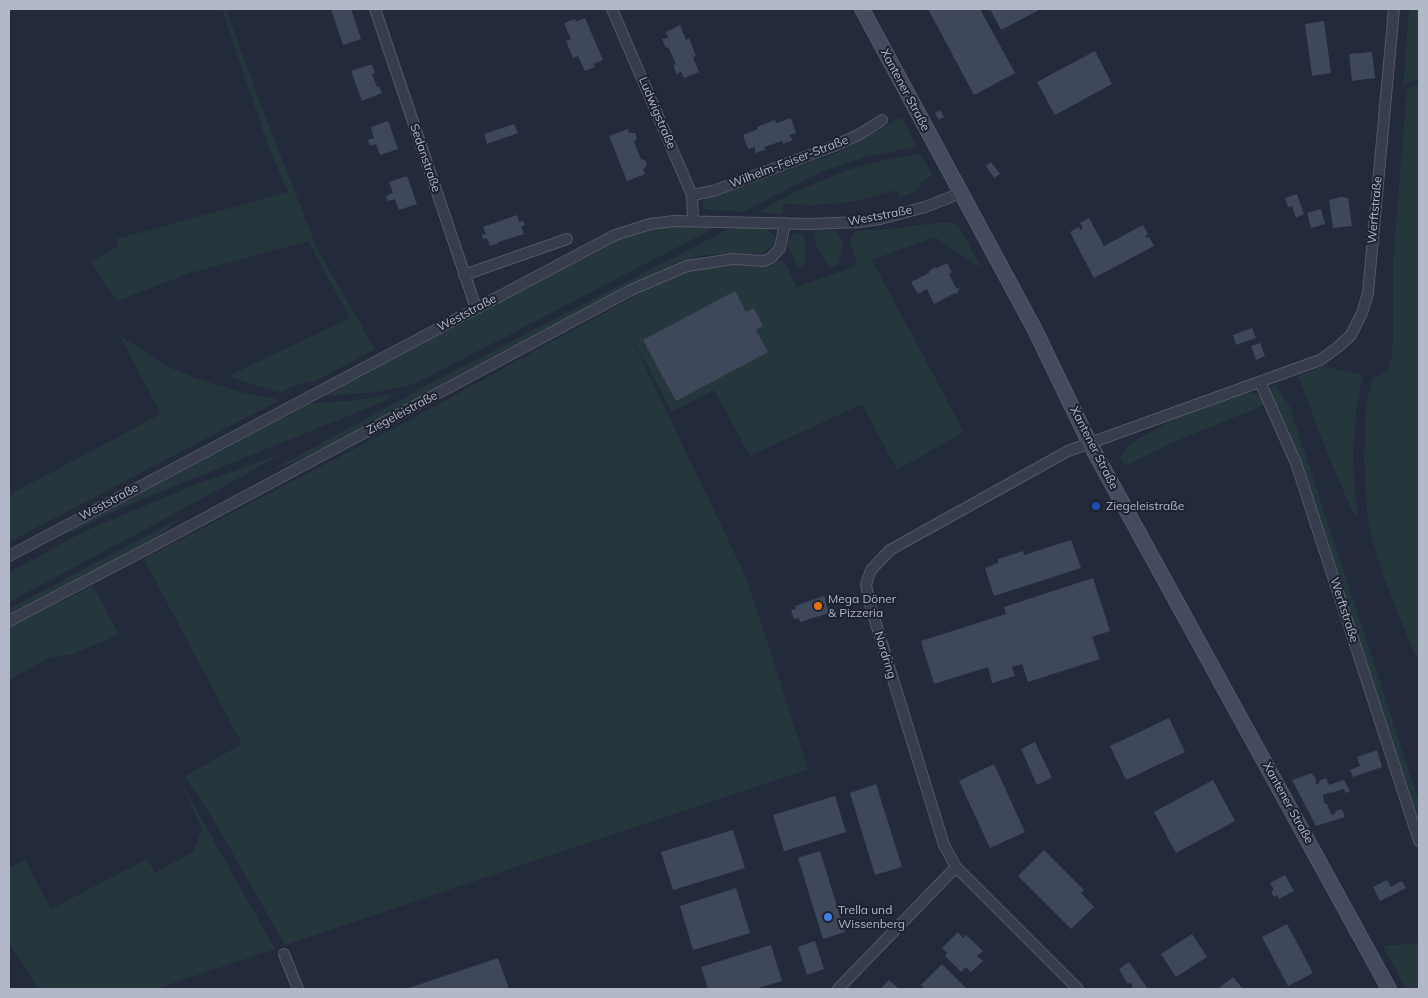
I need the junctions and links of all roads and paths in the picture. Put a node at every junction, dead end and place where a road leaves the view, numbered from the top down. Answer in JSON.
{"nodes":[{"id":1,"x":375,"y":9,"type":"edge"},
{"id":2,"x":612,"y":9,"type":"edge"},
{"id":3,"x":862,"y":9,"type":"edge"},
{"id":4,"x":1394,"y":9,"type":"edge"},
{"id":5,"x":882,"y":120,"type":"dead end"},
{"id":6,"x":961,"y":192,"type":"junction"},
{"id":7,"x":692,"y":195,"type":"junction"},
{"id":8,"x":693,"y":220,"type":"junction"},
{"id":9,"x":785,"y":223,"type":"junction"},
{"id":10,"x":567,"y":239,"type":"dead end"},
{"id":11,"x":464,"y":275,"type":"junction"},
{"id":12,"x":476,"y":308,"type":"junction"},
{"id":13,"x":1260,"y":382,"type":"junction"},
{"id":14,"x":1090,"y":444,"type":"junction"},
{"id":15,"x":9,"y":556,"type":"edge"},
{"id":16,"x":9,"y":621,"type":"edge"},
{"id":17,"x":1419,"y":841,"type":"edge"},
{"id":18,"x":956,"y":867,"type":"junction"},
{"id":19,"x":284,"y":954,"type":"dead end"},
{"id":20,"x":298,"y":989,"type":"edge"},
{"id":21,"x":838,"y":989,"type":"edge"},
{"id":22,"x":1078,"y":989,"type":"edge"},
{"id":23,"x":1390,"y":989,"type":"edge"}],
"edges":[{"from":1,"to":11,"type":"street","name":"Sedanstraße"},
{"from":2,"to":7,"type":"street","name":"Ludwigstraße"},
{"from":3,"to":6,"type":"main road","name":"Xantener Straße"},
{"from":4,"to":13,"type":"street","name":"Werftstraße"},
{"from":5,"to":7,"type":"street","name":"Wilhelm-Feiser-Straße"},
{"from":6,"to":9,"type":"street","name":"Weststraße"},
{"from":6,"to":14,"type":"main road","name":"Xantener Straße"},
{"from":7,"to":8,"type":"street","name":"Ludwigstraße"},
{"from":8,"to":9,"type":"street","name":"Weststraße"},
{"from":8,"to":12,"type":"street","name":"Weststraße"},
{"from":9,"to":16,"type":"street","name":"Ziegeleistraße"},
{"from":10,"to":11,"type":"street"},
{"from":11,"to":12,"type":"street","name":"Sedanstraße"},
{"from":12,"to":15,"type":"street","name":"Weststraße"},
{"from":13,"to":14,"type":"street","name":"Werftstraße"},
{"from":13,"to":17,"type":"street","name":"Werftstraße"},
{"from":14,"to":18,"type":"street","name":"Nordring"},
{"from":14,"to":23,"type":"main road","name":"Xantener Straße"},
{"from":18,"to":21,"type":"street"},
{"from":18,"to":22,"type":"street","name":"Nordring"},
{"from":19,"to":20,"type":"street"}]}
